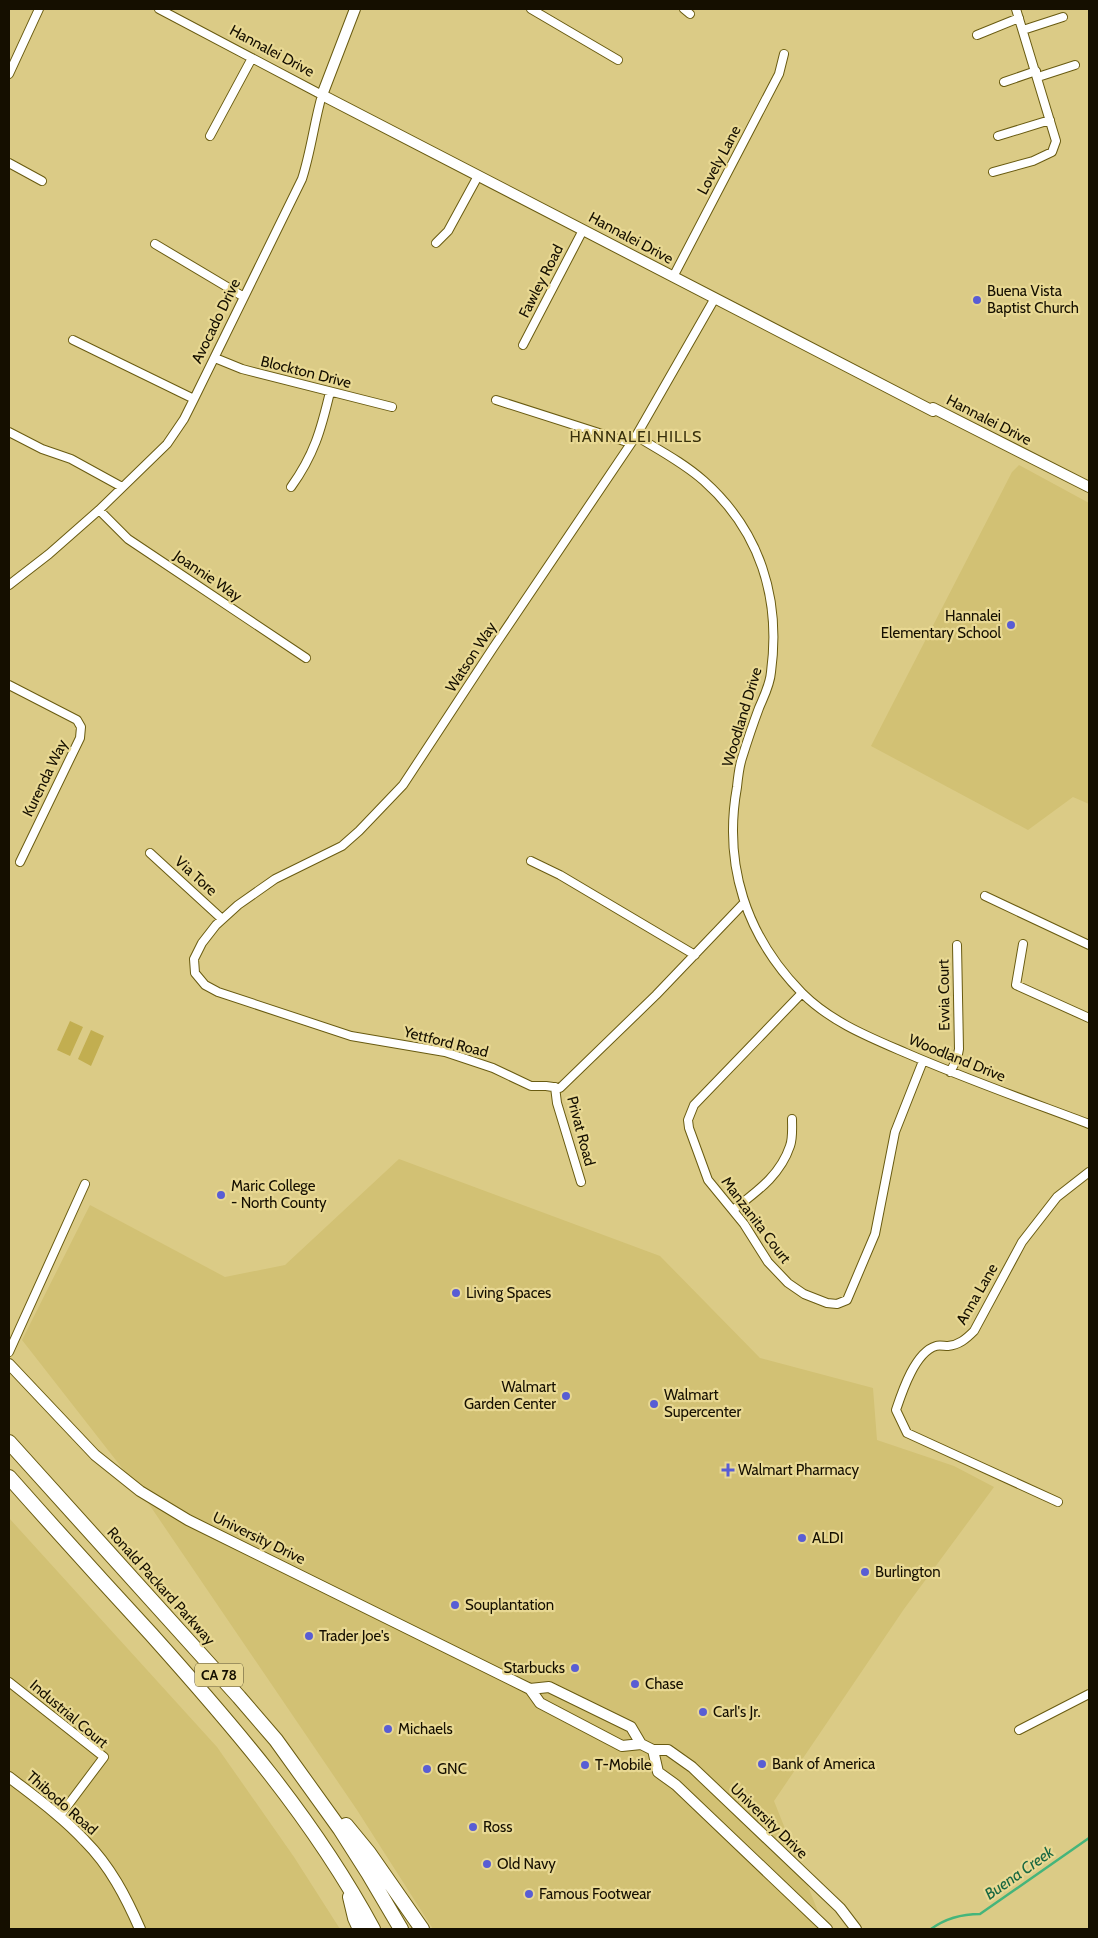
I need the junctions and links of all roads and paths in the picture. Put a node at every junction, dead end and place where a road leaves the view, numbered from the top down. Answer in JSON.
{"nodes":[{"id":1,"x":39,"y":9,"type":"edge"},
{"id":2,"x":158,"y":9,"type":"edge"},
{"id":3,"x":355,"y":9,"type":"edge"},
{"id":4,"x":531,"y":9,"type":"edge"},
{"id":5,"x":1016,"y":9,"type":"edge"},
{"id":6,"x":1062,"y":16,"type":"dead end"},
{"id":7,"x":1019,"y":18,"type":"junction"},
{"id":8,"x":1023,"y":30,"type":"junction"},
{"id":9,"x":977,"y":35,"type":"dead end"},
{"id":10,"x":784,"y":54,"type":"dead end"},
{"id":11,"x":252,"y":58,"type":"junction"},
{"id":12,"x":618,"y":60,"type":"dead end"},
{"id":13,"x":1075,"y":65,"type":"dead end"},
{"id":14,"x":9,"y":74,"type":"edge"},
{"id":15,"x":1037,"y":74,"type":"junction"},
{"id":16,"x":1004,"y":82,"type":"dead end"},
{"id":17,"x":322,"y":95,"type":"junction"},
{"id":18,"x":1050,"y":120,"type":"junction"},
{"id":19,"x":210,"y":136,"type":"dead end"},
{"id":20,"x":998,"y":136,"type":"dead end"},
{"id":21,"x":9,"y":164,"type":"edge"},
{"id":22,"x":993,"y":172,"type":"dead end"},
{"id":23,"x":478,"y":176,"type":"junction"},
{"id":24,"x":42,"y":181,"type":"dead end"},
{"id":25,"x":583,"y":230,"type":"junction"},
{"id":26,"x":155,"y":244,"type":"dead end"},
{"id":27,"x":436,"y":244,"type":"dead end"},
{"id":28,"x":673,"y":277,"type":"junction"},
{"id":29,"x":244,"y":297,"type":"junction"},
{"id":30,"x":714,"y":298,"type":"junction"},
{"id":31,"x":73,"y":340,"type":"dead end"},
{"id":32,"x":523,"y":345,"type":"dead end"},
{"id":33,"x":215,"y":358,"type":"junction"},
{"id":34,"x":330,"y":392,"type":"junction"},
{"id":35,"x":194,"y":400,"type":"junction"},
{"id":36,"x":496,"y":400,"type":"dead end"},
{"id":37,"x":392,"y":407,"type":"dead end"},
{"id":38,"x":9,"y":432,"type":"edge"},
{"id":39,"x":636,"y":436,"type":"junction"},
{"id":40,"x":122,"y":487,"type":"junction"},
{"id":41,"x":291,"y":487,"type":"dead end"},
{"id":42,"x":1089,"y":487,"type":"edge"},
{"id":43,"x":99,"y":510,"type":"junction"},
{"id":44,"x":9,"y":585,"type":"edge"},
{"id":45,"x":306,"y":658,"type":"dead end"},
{"id":46,"x":9,"y":685,"type":"edge"},
{"id":47,"x":150,"y":853,"type":"dead end"},
{"id":48,"x":532,"y":861,"type":"dead end"},
{"id":49,"x":20,"y":862,"type":"dead end"},
{"id":50,"x":985,"y":896,"type":"dead end"},
{"id":51,"x":744,"y":903,"type":"junction"},
{"id":52,"x":222,"y":919,"type":"junction"},
{"id":53,"x":1023,"y":944,"type":"dead end"},
{"id":54,"x":957,"y":945,"type":"dead end"},
{"id":55,"x":1089,"y":945,"type":"edge"},
{"id":56,"x":695,"y":955,"type":"junction"},
{"id":57,"x":195,"y":973,"type":"joint"},
{"id":58,"x":802,"y":993,"type":"junction"},
{"id":59,"x":1089,"y":1018,"type":"edge"},
{"id":60,"x":923,"y":1061,"type":"junction"},
{"id":61,"x":950,"y":1072,"type":"junction"},
{"id":62,"x":555,"y":1087,"type":"junction"},
{"id":63,"x":792,"y":1119,"type":"dead end"},
{"id":64,"x":1089,"y":1124,"type":"edge"},
{"id":65,"x":1089,"y":1172,"type":"edge"},
{"id":66,"x":580,"y":1182,"type":"dead end"},
{"id":67,"x":85,"y":1184,"type":"dead end"},
{"id":68,"x":733,"y":1210,"type":"junction"},
{"id":69,"x":9,"y":1352,"type":"edge"},
{"id":70,"x":9,"y":1364,"type":"edge"},
{"id":71,"x":9,"y":1442,"type":"edge"},
{"id":72,"x":9,"y":1477,"type":"edge"},
{"id":73,"x":1058,"y":1502,"type":"dead end"},
{"id":74,"x":9,"y":1682,"type":"edge"},
{"id":75,"x":530,"y":1689,"type":"junction"},
{"id":76,"x":1089,"y":1694,"type":"edge"},
{"id":77,"x":1019,"y":1730,"type":"dead end"},
{"id":78,"x":641,"y":1744,"type":"junction"},
{"id":79,"x":653,"y":1750,"type":"junction"},
{"id":80,"x":287,"y":1756,"type":"junction"},
{"id":81,"x":9,"y":1777,"type":"edge"},
{"id":82,"x":59,"y":1817,"type":"junction"},
{"id":83,"x":347,"y":1884,"type":"junction"},
{"id":84,"x":812,"y":1914,"type":"junction"},
{"id":85,"x":140,"y":1929,"type":"edge"},
{"id":86,"x":360,"y":1929,"type":"edge"},
{"id":87,"x":373,"y":1929,"type":"edge"},
{"id":88,"x":401,"y":1929,"type":"edge"},
{"id":89,"x":422,"y":1929,"type":"edge"},
{"id":90,"x":818,"y":1929,"type":"edge"},
{"id":91,"x":827,"y":1929,"type":"edge"},
{"id":92,"x":856,"y":1929,"type":"edge"}],
"edges":[{"from":1,"to":14,"type":"street"},
{"from":2,"to":11,"type":"street","name":"Hannalei Drive"},
{"from":3,"to":17,"type":"street","name":"Avocado Drive"},
{"from":4,"to":12,"type":"street"},
{"from":5,"to":7,"type":"street"},
{"from":6,"to":8,"type":"street"},
{"from":7,"to":8,"type":"street"},
{"from":7,"to":9,"type":"street"},
{"from":8,"to":15,"type":"street"},
{"from":10,"to":28,"type":"street","name":"Lovely Lane"},
{"from":11,"to":17,"type":"street","name":"Hannalei Drive"},
{"from":11,"to":19,"type":"street"},
{"from":13,"to":15,"type":"street"},
{"from":15,"to":16,"type":"street"},
{"from":15,"to":18,"type":"street"},
{"from":17,"to":23,"type":"street","name":"Hannalei Drive"},
{"from":17,"to":29,"type":"street","name":"Avocado Drive"},
{"from":18,"to":20,"type":"street"},
{"from":18,"to":22,"type":"street"},
{"from":21,"to":24,"type":"street"},
{"from":23,"to":25,"type":"street","name":"Hannalei Drive"},
{"from":23,"to":27,"type":"street"},
{"from":25,"to":28,"type":"street","name":"Hannalei Drive"},
{"from":25,"to":32,"type":"street","name":"Fawley Road"},
{"from":26,"to":29,"type":"street"},
{"from":28,"to":30,"type":"street","name":"Hannalei Drive"},
{"from":29,"to":33,"type":"street","name":"Avocado Drive"},
{"from":30,"to":39,"type":"street","name":"Watson Way"},
{"from":30,"to":42,"type":"street","name":"Hannalei Drive"},
{"from":31,"to":35,"type":"street"},
{"from":33,"to":34,"type":"street","name":"Blockton Drive"},
{"from":33,"to":35,"type":"street","name":"Avocado Drive"},
{"from":34,"to":37,"type":"street","name":"Blockton Drive"},
{"from":34,"to":41,"type":"street"},
{"from":35,"to":40,"type":"street","name":"Avocado Drive"},
{"from":36,"to":39,"type":"street"},
{"from":38,"to":40,"type":"street"},
{"from":39,"to":51,"type":"street","name":"Woodland Drive"},
{"from":39,"to":52,"type":"street","name":"Watson Way"},
{"from":40,"to":43,"type":"street","name":"Avocado Drive"},
{"from":43,"to":44,"type":"street","name":"Avocado Drive"},
{"from":43,"to":45,"type":"street","name":"Joannie Way"},
{"from":46,"to":49,"type":"street","name":"Kurenda Way"},
{"from":47,"to":52,"type":"street","name":"Via Tore"},
{"from":48,"to":56,"type":"street"},
{"from":50,"to":55,"type":"street"},
{"from":51,"to":56,"type":"street"},
{"from":51,"to":58,"type":"street","name":"Woodland Drive"},
{"from":52,"to":57,"type":"street","name":"Watson Way"},
{"from":53,"to":59,"type":"street"},
{"from":54,"to":61,"type":"street","name":"Evvia Court"},
{"from":56,"to":62,"type":"street"},
{"from":57,"to":62,"type":"street","name":"Yettford Road"},
{"from":58,"to":60,"type":"street","name":"Woodland Drive"},
{"from":58,"to":68,"type":"street","name":"Manzanita Court"},
{"from":60,"to":61,"type":"street","name":"Woodland Drive"},
{"from":60,"to":68,"type":"street","name":"Manzanita Court"},
{"from":61,"to":64,"type":"street","name":"Woodland Drive"},
{"from":62,"to":66,"type":"street","name":"Privat Road"},
{"from":63,"to":68,"type":"street"},
{"from":65,"to":73,"type":"street","name":"Anna Lane"},
{"from":67,"to":69,"type":"street"},
{"from":70,"to":75,"type":"street","name":"University Drive"},
{"from":71,"to":80,"type":"highway","name":"Ronald Packard Parkway","number":"CA 78"},
{"from":72,"to":83,"type":"highway","number":"CA 78"},
{"from":74,"to":82,"type":"street","name":"Industrial Court"},
{"from":75,"to":78,"type":"street","name":"University Drive"},
{"from":75,"to":78,"type":"street","name":"University Drive"},
{"from":76,"to":77,"type":"street"},
{"from":78,"to":79,"type":"street","name":"University Drive"},
{"from":79,"to":84,"type":"street"},
{"from":79,"to":92,"type":"street","name":"University Drive"},
{"from":80,"to":88,"type":"highway","name":"Ronald Packard Parkway","number":"CA 78"},
{"from":80,"to":89,"type":"highway"},
{"from":81,"to":82,"type":"street","name":"Thibodo Road"},
{"from":82,"to":85,"type":"street","name":"Thibodo Road"},
{"from":83,"to":86,"type":"highway"},
{"from":83,"to":87,"type":"highway","number":"CA 78"},
{"from":84,"to":90,"type":"street"},
{"from":84,"to":91,"type":"street"}]}
